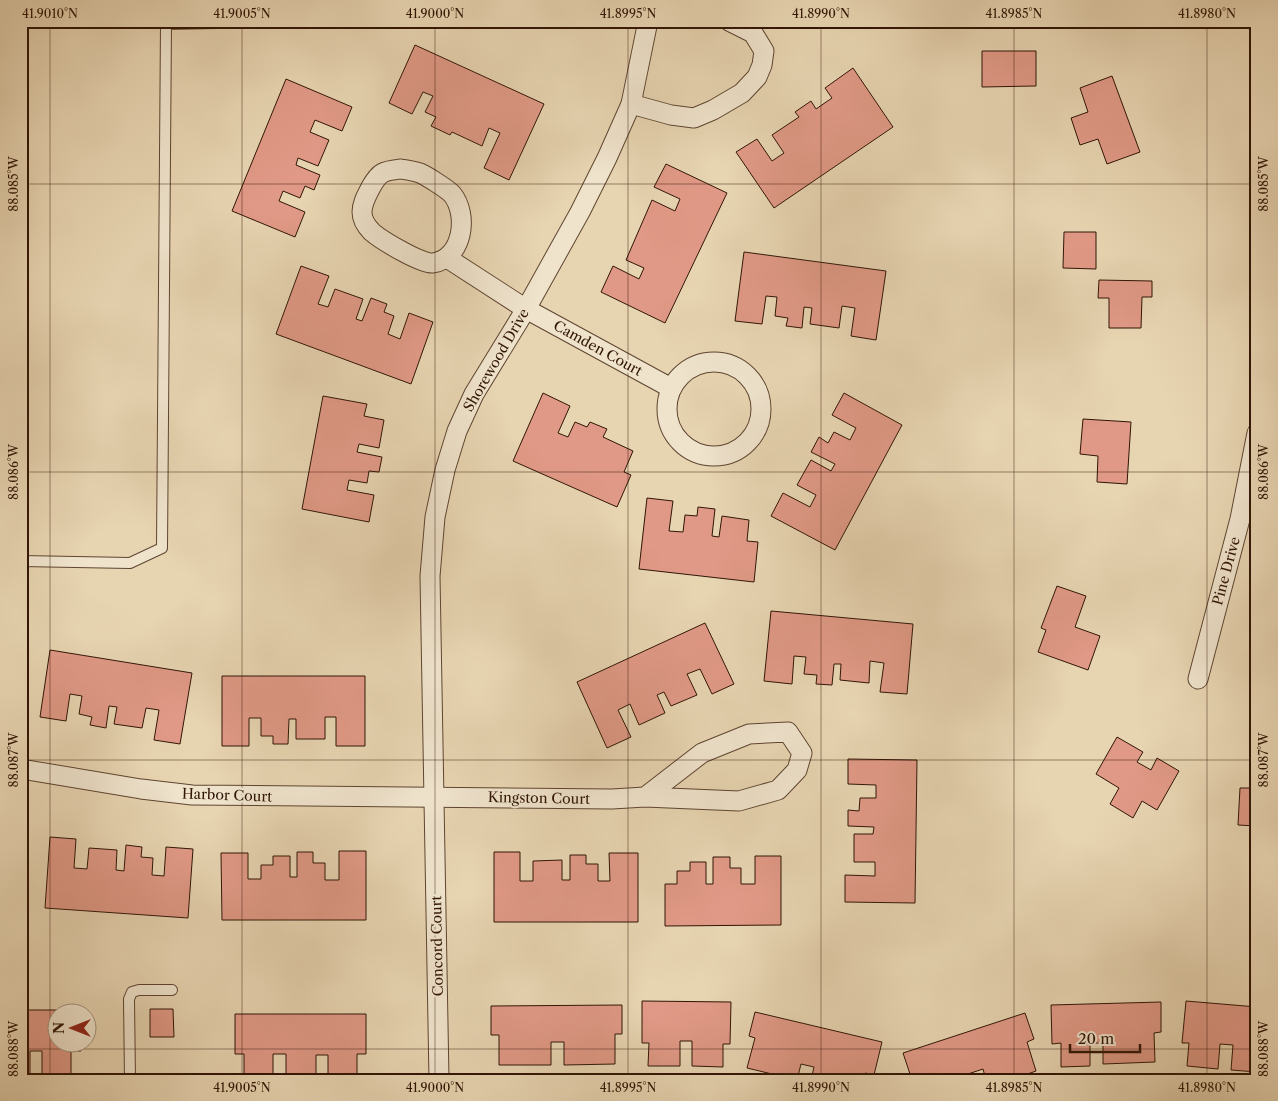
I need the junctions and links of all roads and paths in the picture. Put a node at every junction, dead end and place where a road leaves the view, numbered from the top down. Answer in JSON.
{"nodes":[{"id":1,"x":316,"y":21,"type":"edge"},
{"id":2,"x":648,"y":21,"type":"edge"},
{"id":3,"x":730,"y":21,"type":"edge"},
{"id":4,"x":631,"y":104,"type":"junction"},
{"id":5,"x":446,"y":258,"type":"junction"},
{"id":6,"x":526,"y":309,"type":"junction"},
{"id":7,"x":671,"y":388,"type":"junction"},
{"id":8,"x":1257,"y":433,"type":"edge"},
{"id":9,"x":21,"y":561,"type":"edge"},
{"id":10,"x":1198,"y":679,"type":"dead end"},
{"id":11,"x":21,"y":769,"type":"edge"},
{"id":12,"x":645,"y":797,"type":"junction"},
{"id":13,"x":434,"y":805,"type":"junction"},
{"id":14,"x":172,"y":990,"type":"dead end"},
{"id":15,"x":130,"y":1080,"type":"edge"},
{"id":16,"x":440,"y":1080,"type":"edge"}],
"edges":[{"from":1,"to":9,"type":"lane"},
{"from":2,"to":4,"type":"street","name":"Shorewood Drive"},
{"from":3,"to":4,"type":"street"},
{"from":4,"to":6,"type":"street","name":"Shorewood Drive"},
{"from":5,"to":5,"type":"street"},
{"from":5,"to":6,"type":"street","name":"Camden Court"},
{"from":6,"to":7,"type":"street","name":"Camden Court"},
{"from":6,"to":13,"type":"street","name":"Shorewood Drive"},
{"from":7,"to":7,"type":"street"},
{"from":8,"to":10,"type":"street","name":"Pine Drive"},
{"from":11,"to":13,"type":"street","name":"Harbor Court"},
{"from":12,"to":12,"type":"street","name":"Kingston Court"},
{"from":12,"to":13,"type":"street","name":"Kingston Court"},
{"from":13,"to":16,"type":"street","name":"Concord Court"},
{"from":14,"to":15,"type":"lane"}]}
